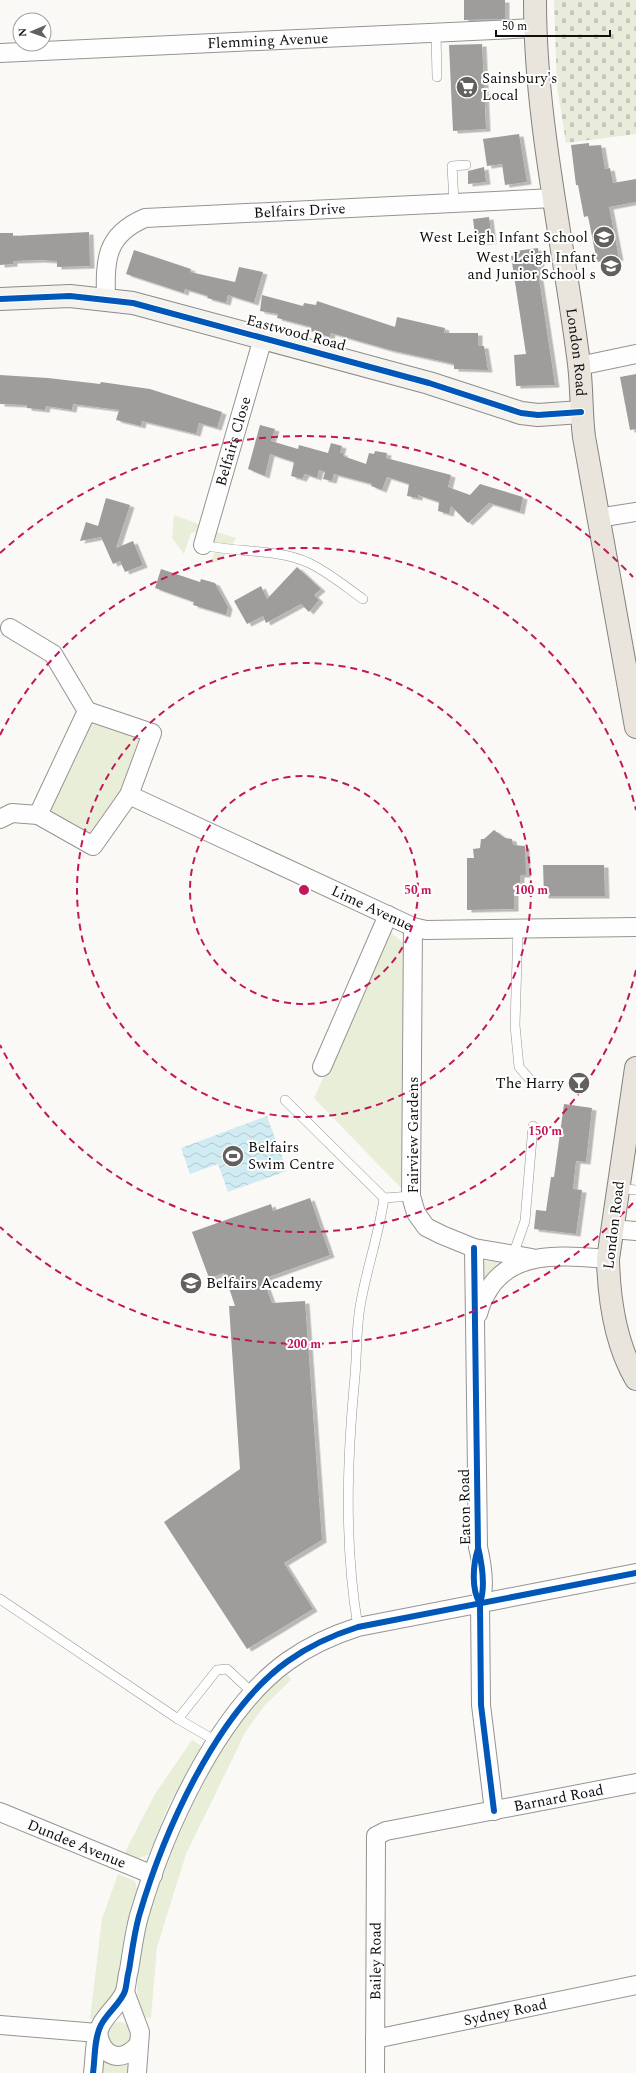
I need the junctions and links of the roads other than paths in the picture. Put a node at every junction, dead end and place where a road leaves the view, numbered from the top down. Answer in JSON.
{"nodes":[{"id":1,"x":535,"y":0,"type":"edge"},
{"id":2,"x":535,"y":28,"type":"junction"},
{"id":3,"x":436,"y":33,"type":"junction"},
{"id":4,"x":0,"y":52,"type":"edge"},
{"id":5,"x":437,"y":77,"type":"dead end"},
{"id":6,"x":466,"y":165,"type":"dead end"},
{"id":7,"x":554,"y":198,"type":"junction"},
{"id":8,"x":454,"y":202,"type":"junction"},
{"id":9,"x":0,"y":299,"type":"edge"},
{"id":10,"x":106,"y":299,"type":"junction"},
{"id":11,"x":263,"y":338,"type":"junction"},
{"id":12,"x":636,"y":354,"type":"edge"},
{"id":13,"x":579,"y":366,"type":"junction"},
{"id":14,"x":581,"y":412,"type":"junction"},
{"id":15,"x":636,"y":512,"type":"edge"},
{"id":16,"x":598,"y":518,"type":"junction"},
{"id":17,"x":204,"y":545,"type":"joint"},
{"id":18,"x":363,"y":599,"type":"dead end"},
{"id":19,"x":10,"y":628,"type":"dead end"},
{"id":20,"x":87,"y":711,"type":"junction"},
{"id":21,"x":635,"y":719,"type":"edge"},
{"id":22,"x":129,"y":796,"type":"junction"},
{"id":23,"x":38,"y":815,"type":"junction"},
{"id":24,"x":0,"y":819,"type":"edge"},
{"id":25,"x":388,"y":915,"type":"junction"},
{"id":26,"x":414,"y":927,"type":"junction"},
{"id":27,"x":518,"y":927,"type":"junction"},
{"id":28,"x":636,"y":927,"type":"edge"},
{"id":29,"x":322,"y":1067,"type":"dead end"},
{"id":30,"x":636,"y":1068,"type":"edge"},
{"id":31,"x":532,"y":1082,"type":"dead end"},
{"id":32,"x":635,"y":1092,"type":"edge"},
{"id":33,"x":285,"y":1100,"type":"dead end"},
{"id":34,"x":533,"y":1126,"type":"dead end"},
{"id":35,"x":627,"y":1189,"type":"edge"},
{"id":36,"x":412,"y":1196,"type":"junction"},
{"id":37,"x":384,"y":1198,"type":"junction"},
{"id":38,"x":612,"y":1229,"type":"junction"},
{"id":39,"x":636,"y":1231,"type":"edge"},
{"id":40,"x":474,"y":1248,"type":"junction"},
{"id":41,"x":513,"y":1255,"type":"junction"},
{"id":42,"x":532,"y":1258,"type":"junction"},
{"id":43,"x":608,"y":1259,"type":"junction"},
{"id":44,"x":476,"y":1320,"type":"junction"},
{"id":45,"x":636,"y":1379,"type":"edge"},
{"id":46,"x":636,"y":1573,"type":"edge"},
{"id":47,"x":0,"y":1599,"type":"edge"},
{"id":48,"x":480,"y":1603,"type":"junction"},
{"id":49,"x":358,"y":1626,"type":"junction"},
{"id":50,"x":253,"y":1693,"type":"junction"},
{"id":51,"x":178,"y":1719,"type":"junction"},
{"id":52,"x":216,"y":1742,"type":"junction"},
{"id":53,"x":636,"y":1783,"type":"edge"},
{"id":54,"x":494,"y":1811,"type":"junction"},
{"id":55,"x":0,"y":1812,"type":"edge"},
{"id":56,"x":376,"y":1848,"type":"joint"},
{"id":57,"x":153,"y":1876,"type":"junction"},
{"id":58,"x":636,"y":1985,"type":"edge"},
{"id":59,"x":125,"y":1992,"type":"junction"},
{"id":60,"x":136,"y":2023,"type":"junction"},
{"id":61,"x":0,"y":2025,"type":"edge"},
{"id":62,"x":101,"y":2027,"type":"junction"},
{"id":63,"x":375,"y":2039,"type":"junction"},
{"id":64,"x":138,"y":2045,"type":"junction"},
{"id":65,"x":94,"y":2073,"type":"edge"},
{"id":66,"x":136,"y":2073,"type":"edge"},
{"id":67,"x":375,"y":2073,"type":"edge"}],
"edges":[{"from":1,"to":2,"type":"main road","name":"London Road"},
{"from":2,"to":3,"type":"street","name":"Flemming Avenue"},
{"from":2,"to":7,"type":"main road","name":"London Road"},
{"from":3,"to":4,"type":"street","name":"Flemming Avenue"},
{"from":3,"to":5,"type":"lane"},
{"from":6,"to":8,"type":"lane"},
{"from":7,"to":8,"type":"street","name":"Belfairs Drive"},
{"from":7,"to":13,"type":"main road","name":"London Road"},
{"from":8,"to":10,"type":"street","name":"Belfairs Drive"},
{"from":9,"to":10,"type":"street","name":"Eastwood Road"},
{"from":10,"to":11,"type":"street","name":"Eastwood Road"},
{"from":11,"to":14,"type":"street","name":"Eastwood Road"},
{"from":11,"to":17,"type":"street","name":"Belfairs Close"},
{"from":12,"to":13,"type":"street"},
{"from":13,"to":14,"type":"main road","name":"London Road"},
{"from":14,"to":16,"type":"main road","name":"London Road"},
{"from":15,"to":16,"type":"street"},
{"from":16,"to":21,"type":"main road","name":"London Road"},
{"from":17,"to":18,"type":"lane"},
{"from":19,"to":20,"type":"street"},
{"from":20,"to":22,"type":"street"},
{"from":20,"to":23,"type":"street"},
{"from":22,"to":23,"type":"street"},
{"from":22,"to":25,"type":"street","name":"Lime Avenue"},
{"from":23,"to":24,"type":"street"},
{"from":25,"to":26,"type":"street","name":"Lime Avenue"},
{"from":25,"to":29,"type":"street"},
{"from":26,"to":27,"type":"street","name":"Lime Avenue"},
{"from":26,"to":36,"type":"street","name":"Fairview Gardens"},
{"from":27,"to":28,"type":"street","name":"Lime Avenue"},
{"from":27,"to":31,"type":"lane"},
{"from":30,"to":32,"type":"main road","name":"London Road"},
{"from":32,"to":35,"type":"main road","name":"London Road"},
{"from":33,"to":37,"type":"lane"},
{"from":34,"to":41,"type":"lane"},
{"from":35,"to":38,"type":"main road","name":"London Road"},
{"from":36,"to":37,"type":"lane"},
{"from":36,"to":40,"type":"street","name":"Fairview Gardens"},
{"from":37,"to":49,"type":"lane"},
{"from":38,"to":39,"type":"street"},
{"from":38,"to":43,"type":"main road","name":"London Road"},
{"from":40,"to":41,"type":"street","name":"Fairview Gardens"},
{"from":40,"to":44,"type":"street","name":"Eaton Road"},
{"from":41,"to":42,"type":"street","name":"Fairview Gardens"},
{"from":42,"to":43,"type":"street","name":"Eaton Road"},
{"from":42,"to":44,"type":"street","name":"Eaton Road"},
{"from":43,"to":45,"type":"main road","name":"London Road"},
{"from":44,"to":48,"type":"street","name":"Eaton Road"},
{"from":46,"to":48,"type":"street"},
{"from":47,"to":51,"type":"lane"},
{"from":48,"to":49,"type":"street"},
{"from":48,"to":54,"type":"street","name":"Eaton Road"},
{"from":49,"to":50,"type":"street"},
{"from":50,"to":51,"type":"lane"},
{"from":50,"to":52,"type":"street"},
{"from":51,"to":52,"type":"lane"},
{"from":52,"to":57,"type":"street"},
{"from":53,"to":54,"type":"street","name":"Barnard Road"},
{"from":54,"to":56,"type":"street","name":"Barnard Road"},
{"from":55,"to":57,"type":"street","name":"Dundee Avenue"},
{"from":56,"to":63,"type":"street","name":"Bailey Road"},
{"from":57,"to":59,"type":"street"},
{"from":58,"to":63,"type":"street","name":"Sydney Road"},
{"from":59,"to":60,"type":"street"},
{"from":59,"to":62,"type":"street"},
{"from":60,"to":62,"type":"street"},
{"from":60,"to":64,"type":"street"},
{"from":61,"to":62,"type":"street"},
{"from":62,"to":64,"type":"street"},
{"from":62,"to":65,"type":"street"},
{"from":63,"to":67,"type":"street","name":"Bailey Road"},
{"from":64,"to":66,"type":"street"}]}
